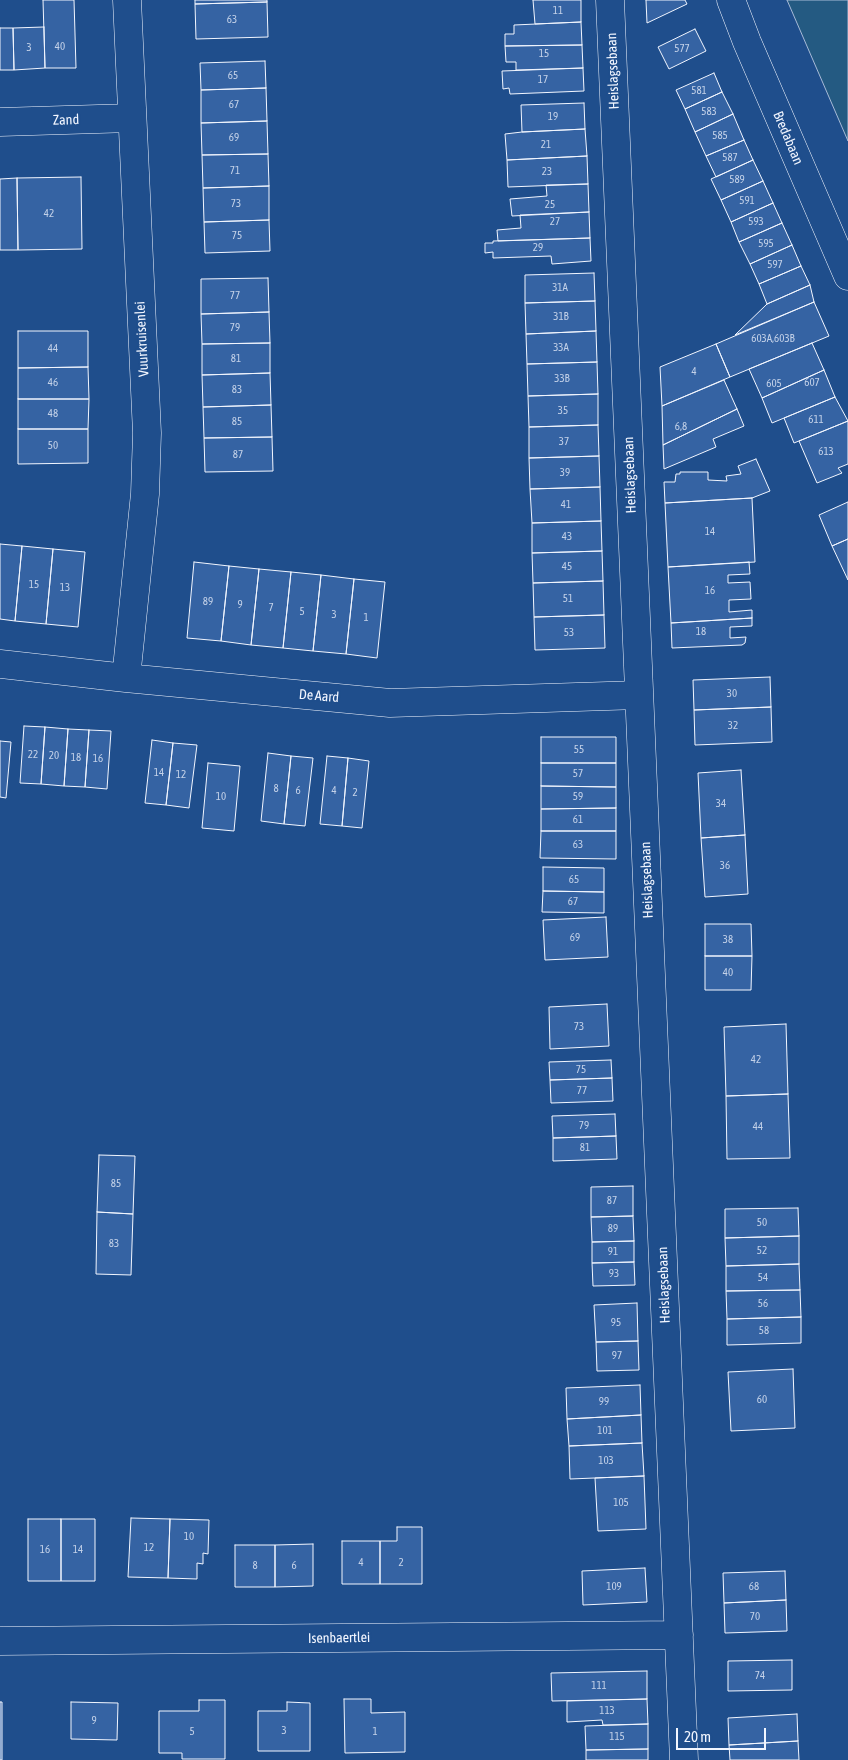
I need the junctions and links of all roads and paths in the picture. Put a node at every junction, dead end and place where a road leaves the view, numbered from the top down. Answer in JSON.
{"nodes":[{"id":1,"x":126,"y":0,"type":"edge"},
{"id":2,"x":610,"y":0,"type":"edge"},
{"id":3,"x":731,"y":0,"type":"edge"},
{"id":4,"x":131,"y":118,"type":"junction"},
{"id":5,"x":0,"y":122,"type":"edge"},
{"id":6,"x":848,"y":276,"type":"edge"},
{"id":7,"x":0,"y":664,"type":"edge"},
{"id":8,"x":126,"y":678,"type":"junction"},
{"id":9,"x":639,"y":695,"type":"junction"},
{"id":10,"x":679,"y":1635,"type":"junction"},
{"id":11,"x":0,"y":1641,"type":"edge"},
{"id":12,"x":684,"y":1760,"type":"edge"}],
"edges":[{"from":1,"to":4,"type":"street","name":"Vuurkruisenlei"},
{"from":2,"to":9,"type":"street","name":"Heislagsebaan"},
{"from":3,"to":6,"type":"street","name":"Bredabaan"},
{"from":4,"to":5,"type":"street","name":"Zand"},
{"from":4,"to":8,"type":"street","name":"Vuurkruisenlei"},
{"from":7,"to":8,"type":"street","name":"De Aard"},
{"from":8,"to":9,"type":"street","name":"De Aard"},
{"from":9,"to":10,"type":"street","name":"Heislagsebaan"},
{"from":10,"to":11,"type":"street","name":"Isenbaertlei"},
{"from":10,"to":12,"type":"street","name":"Heislagsebaan"}]}
